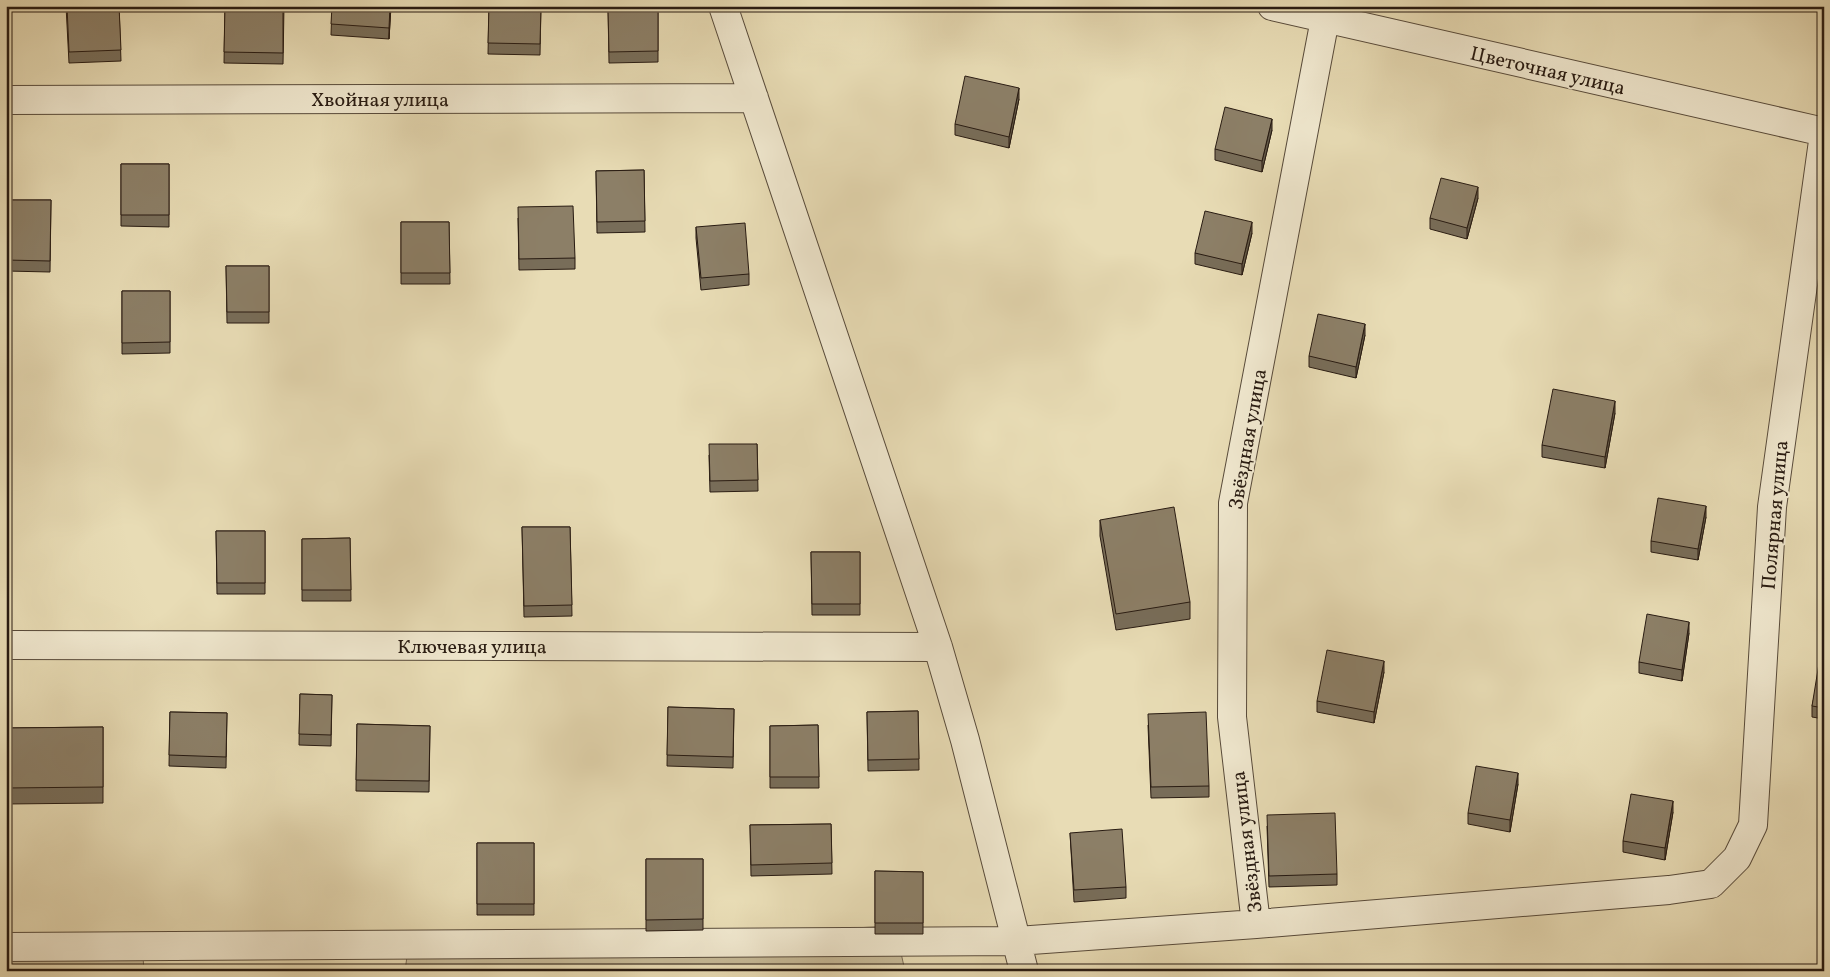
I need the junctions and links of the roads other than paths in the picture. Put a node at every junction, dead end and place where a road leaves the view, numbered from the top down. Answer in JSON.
{"nodes":[{"id":1,"x":723,"y":6,"type":"edge"},
{"id":2,"x":1272,"y":6,"type":"edge"},
{"id":3,"x":1325,"y":20,"type":"junction"},
{"id":4,"x":754,"y":98,"type":"junction"},
{"id":5,"x":6,"y":100,"type":"edge"},
{"id":6,"x":1824,"y":133,"type":"edge"},
{"id":7,"x":6,"y":645,"type":"edge"},
{"id":8,"x":938,"y":647,"type":"junction"},
{"id":9,"x":1256,"y":924,"type":"junction"},
{"id":10,"x":1017,"y":941,"type":"junction"},
{"id":11,"x":6,"y":947,"type":"edge"},
{"id":12,"x":1024,"y":971,"type":"edge"}],
"edges":[{"from":1,"to":4,"type":"street"},
{"from":2,"to":3,"type":"street","name":"Цветочная улица"},
{"from":3,"to":6,"type":"street","name":"Цветочная улица"},
{"from":3,"to":9,"type":"street","name":"Звёздная улица"},
{"from":4,"to":5,"type":"street","name":"Хвойная улица"},
{"from":4,"to":8,"type":"street"},
{"from":6,"to":9,"type":"street","name":"Полярная улица"},
{"from":7,"to":8,"type":"street","name":"Ключевая улица"},
{"from":8,"to":10,"type":"street"},
{"from":9,"to":10,"type":"street"},
{"from":10,"to":11,"type":"street"},
{"from":10,"to":12,"type":"street"}]}
